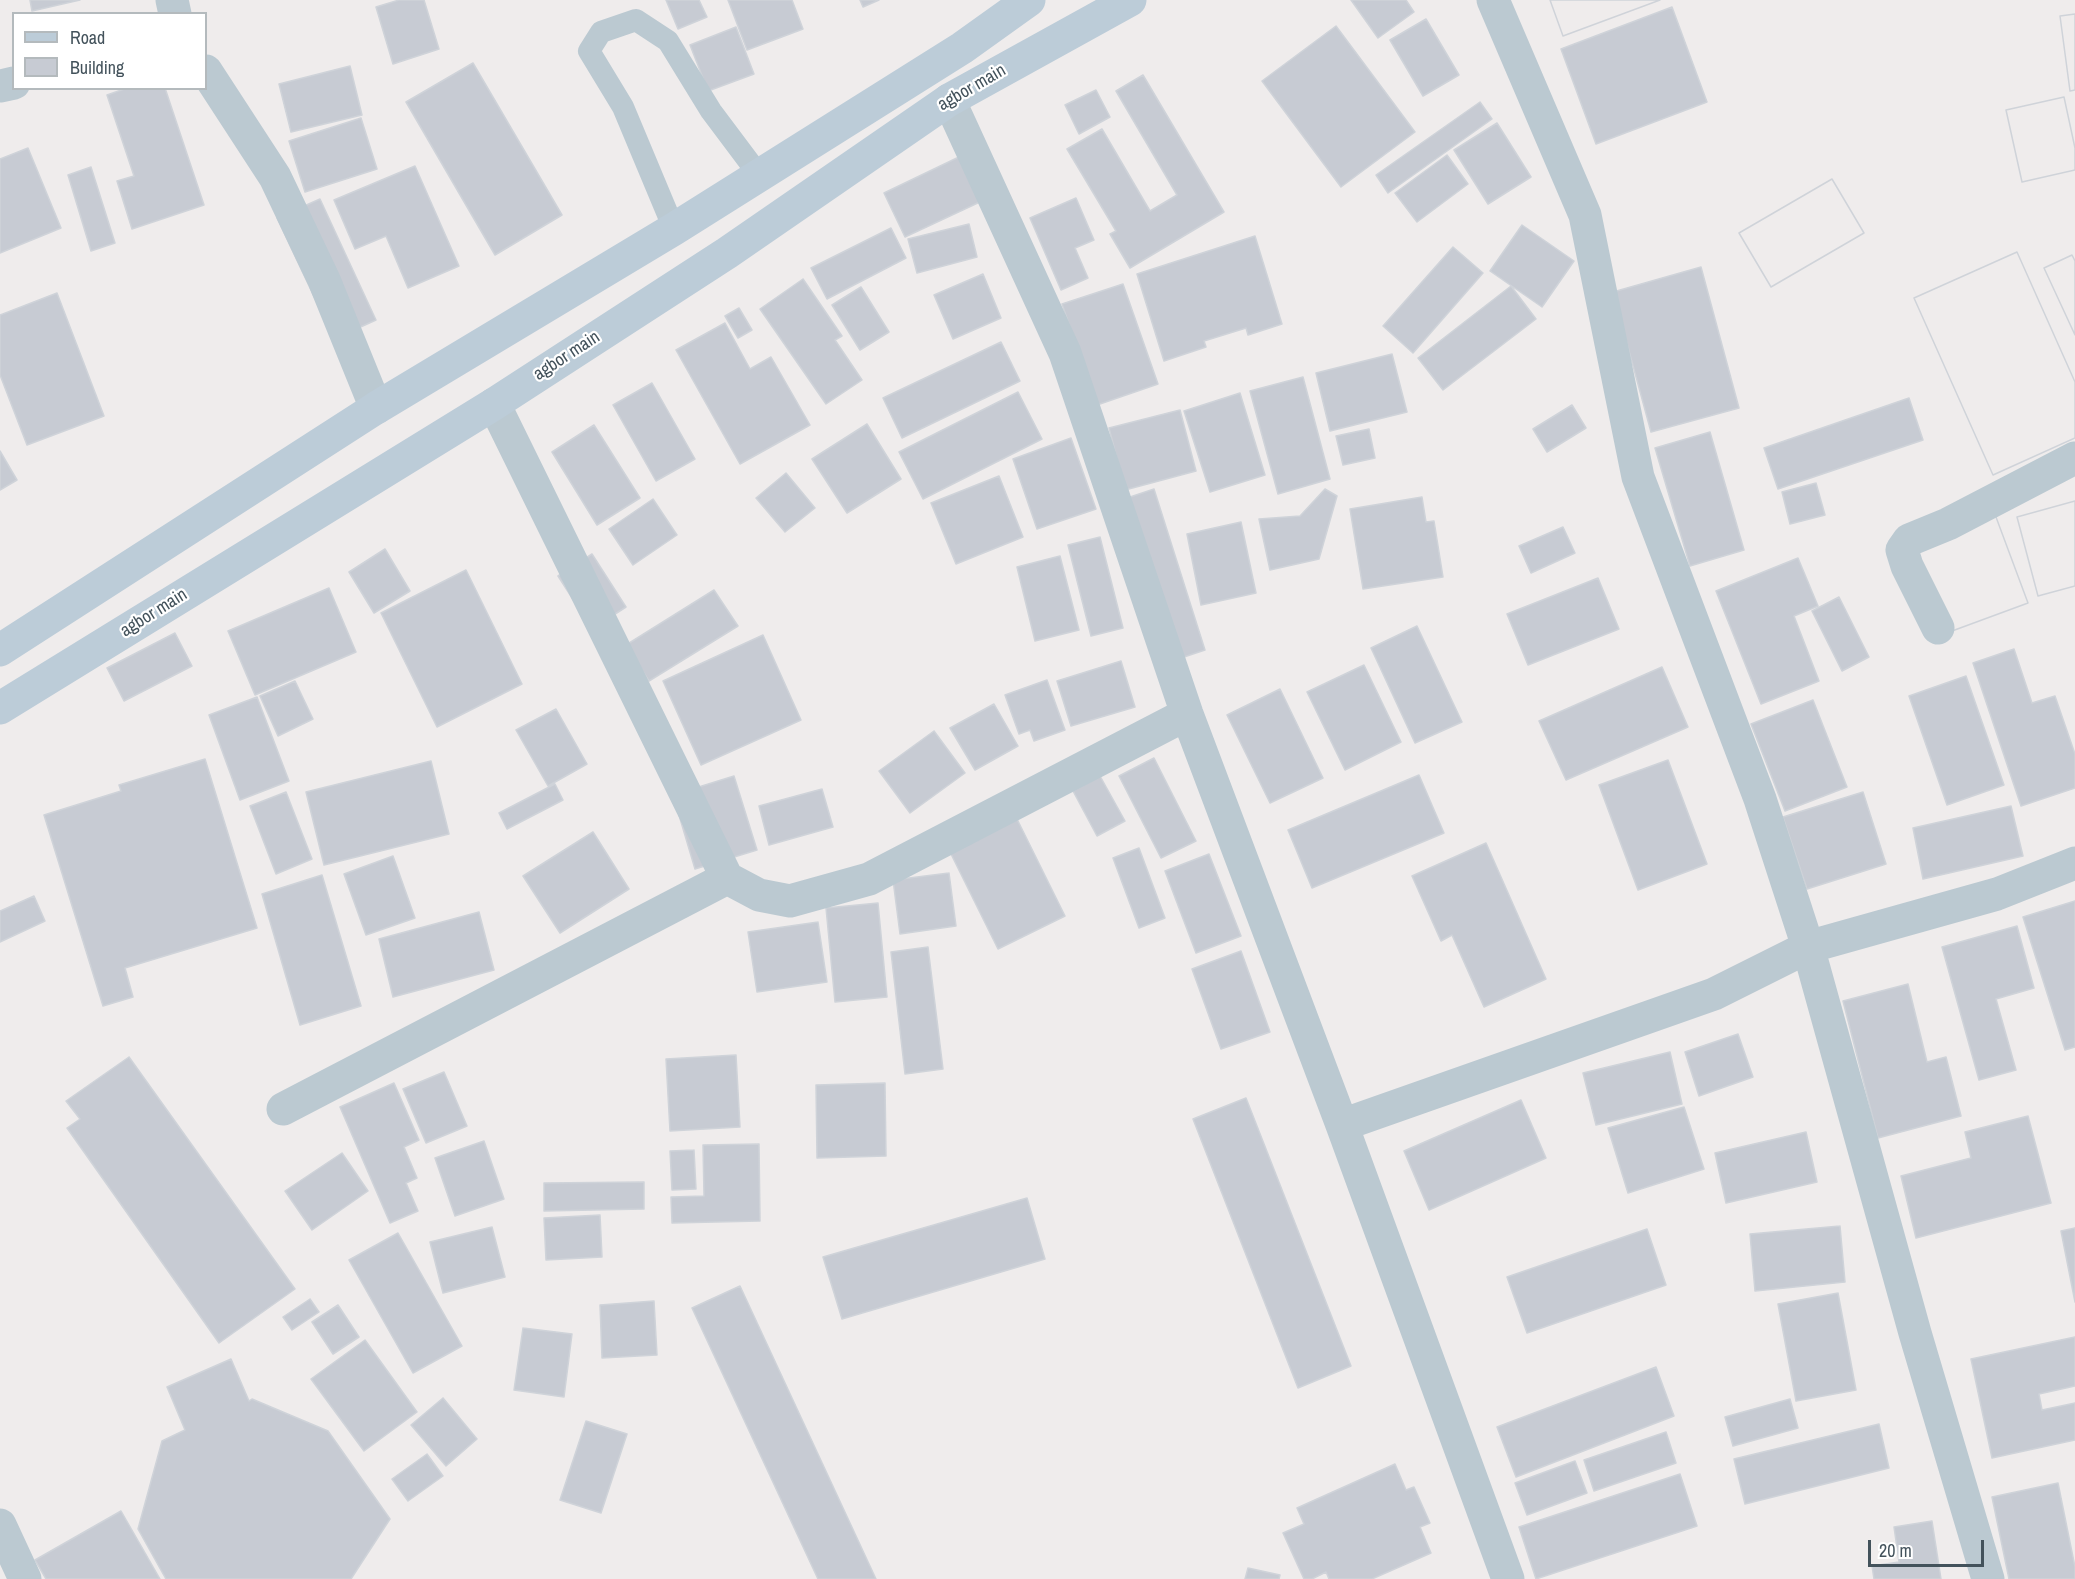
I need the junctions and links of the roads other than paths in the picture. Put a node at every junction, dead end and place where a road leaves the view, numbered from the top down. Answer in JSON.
{"nodes":[{"id":1,"x":1029,"y":0,"type":"edge"},
{"id":2,"x":1130,"y":0,"type":"edge"},
{"id":3,"x":1492,"y":0,"type":"edge"},
{"id":4,"x":207,"y":73,"type":"edge"},
{"id":5,"x":949,"y":100,"type":"junction"},
{"id":6,"x":759,"y":175,"type":"junction"},
{"id":7,"x":675,"y":229,"type":"junction"},
{"id":8,"x":494,"y":404,"type":"junction"},
{"id":9,"x":375,"y":408,"type":"junction"},
{"id":10,"x":2075,"y":458,"type":"edge"},
{"id":11,"x":1938,"y":628,"type":"dead end"},
{"id":12,"x":0,"y":650,"type":"edge"},
{"id":13,"x":0,"y":708,"type":"edge"},
{"id":14,"x":1187,"y":714,"type":"junction"},
{"id":15,"x":2075,"y":863,"type":"edge"},
{"id":16,"x":727,"y":878,"type":"junction"},
{"id":17,"x":1808,"y":947,"type":"junction"},
{"id":18,"x":283,"y":1109,"type":"dead end"},
{"id":19,"x":1342,"y":1125,"type":"junction"},
{"id":20,"x":0,"y":1525,"type":"edge"},
{"id":21,"x":25,"y":1579,"type":"edge"},
{"id":22,"x":1508,"y":1579,"type":"edge"},
{"id":23,"x":1988,"y":1579,"type":"edge"}],
"edges":[{"from":1,"to":6,"type":"main road"},
{"from":2,"to":5,"type":"main road","name":"agbor main"},
{"from":3,"to":17,"type":"street"},
{"from":4,"to":9,"type":"street"},
{"from":5,"to":8,"type":"main road","name":"agbor main"},
{"from":5,"to":14,"type":"street"},
{"from":6,"to":7,"type":"main road"},
{"from":6,"to":7,"type":"lane"},
{"from":7,"to":9,"type":"main road"},
{"from":8,"to":13,"type":"main road","name":"agbor main"},
{"from":8,"to":16,"type":"street"},
{"from":9,"to":12,"type":"main road"},
{"from":10,"to":11,"type":"street"},
{"from":14,"to":16,"type":"street"},
{"from":14,"to":19,"type":"street"},
{"from":15,"to":17,"type":"street"},
{"from":16,"to":18,"type":"street"},
{"from":17,"to":19,"type":"street"},
{"from":17,"to":23,"type":"street"},
{"from":19,"to":22,"type":"street"},
{"from":20,"to":21,"type":"street"}]}
